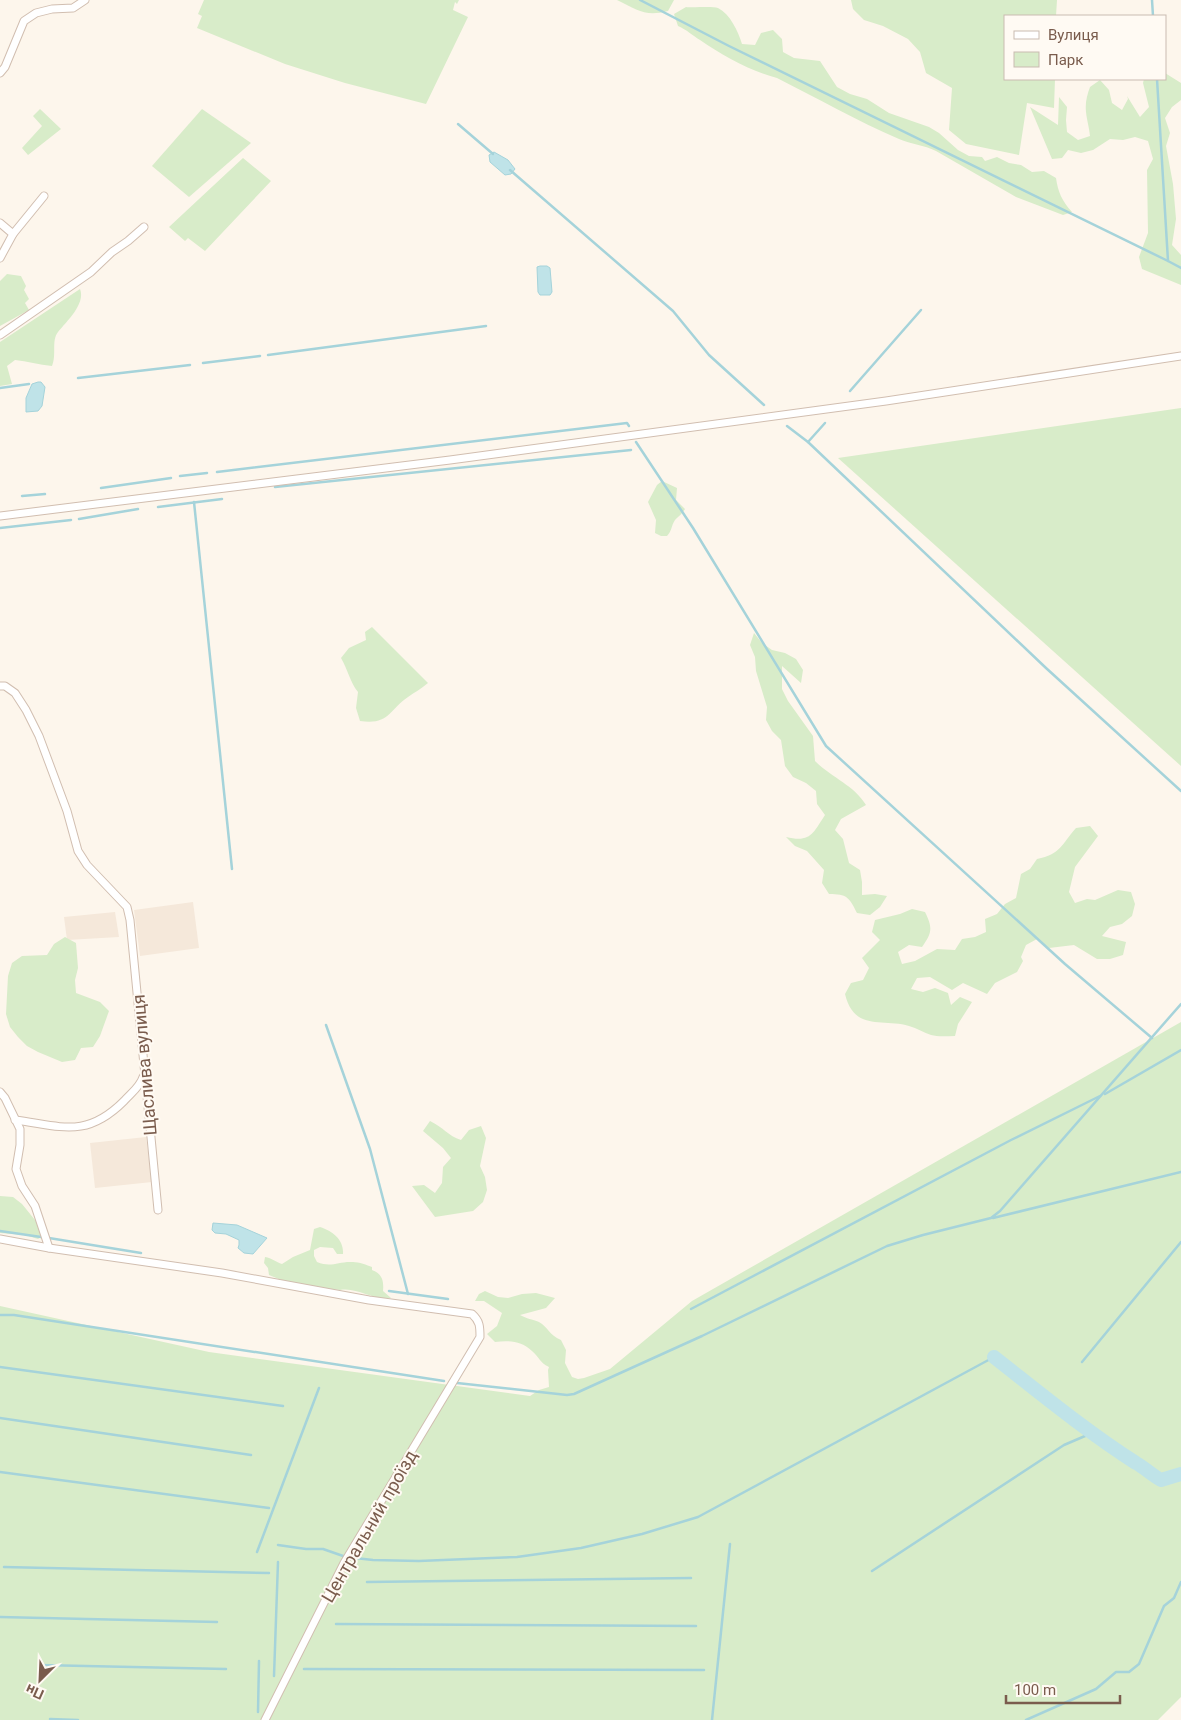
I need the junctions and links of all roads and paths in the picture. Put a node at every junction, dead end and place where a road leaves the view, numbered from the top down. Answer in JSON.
{"nodes":[{"id":1,"x":86,"y":0,"type":"edge"},
{"id":2,"x":0,"y":73,"type":"edge"},
{"id":3,"x":44,"y":196,"type":"dead end"},
{"id":4,"x":0,"y":223,"type":"edge"},
{"id":5,"x":144,"y":227,"type":"dead end"},
{"id":6,"x":13,"y":234,"type":"junction"},
{"id":7,"x":0,"y":258,"type":"edge"},
{"id":8,"x":0,"y":335,"type":"edge"},
{"id":9,"x":1181,"y":356,"type":"edge"},
{"id":10,"x":0,"y":516,"type":"edge"},
{"id":11,"x":0,"y":686,"type":"edge"},
{"id":12,"x":145,"y":1074,"type":"junction"},
{"id":13,"x":0,"y":1092,"type":"edge"},
{"id":14,"x":14,"y":1120,"type":"junction"},
{"id":15,"x":158,"y":1210,"type":"dead end"},
{"id":16,"x":0,"y":1239,"type":"edge"},
{"id":17,"x":48,"y":1248,"type":"junction"},
{"id":18,"x":265,"y":1720,"type":"edge"}],
"edges":[{"from":1,"to":2,"type":"street"},
{"from":3,"to":6,"type":"street"},
{"from":4,"to":6,"type":"street"},
{"from":5,"to":8,"type":"street"},
{"from":6,"to":7,"type":"street"},
{"from":9,"to":10,"type":"street"},
{"from":11,"to":12,"type":"street","name":"Щаслива вулиця"},
{"from":12,"to":14,"type":"street"},
{"from":12,"to":15,"type":"street","name":"Щаслива вулиця"},
{"from":13,"to":14,"type":"street"},
{"from":14,"to":17,"type":"street"},
{"from":16,"to":17,"type":"street"},
{"from":17,"to":18,"type":"street","name":"Центральний проїзд"}]}
